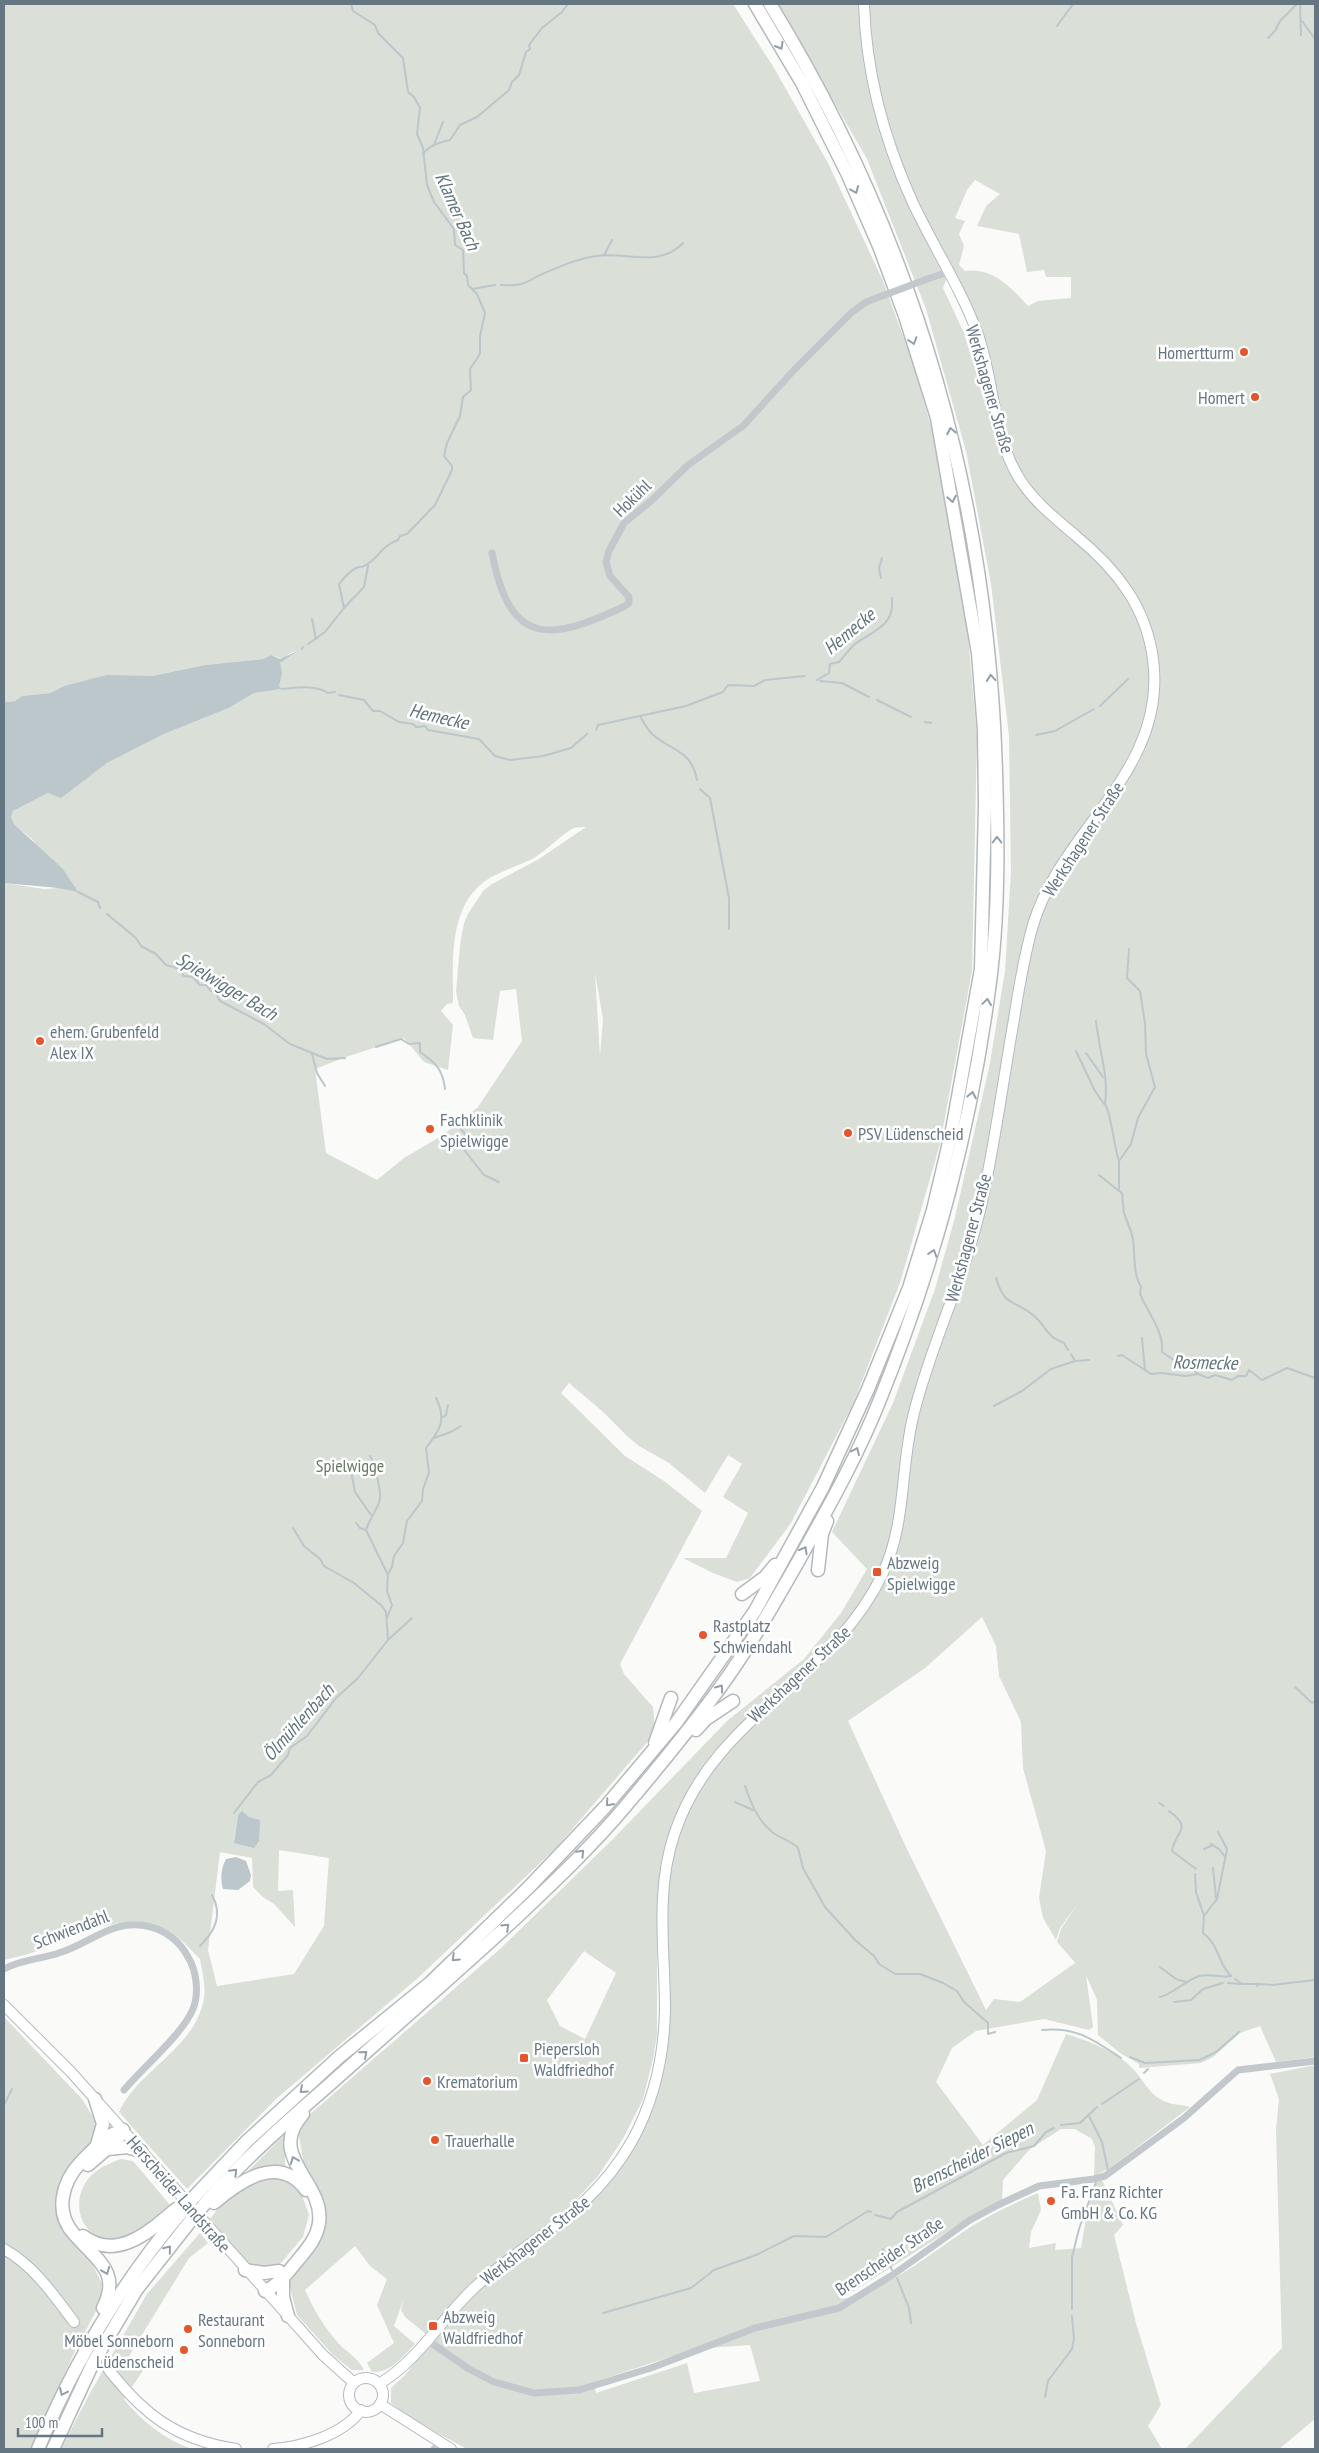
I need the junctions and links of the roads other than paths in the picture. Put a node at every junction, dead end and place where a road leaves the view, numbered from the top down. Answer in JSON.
{"nodes":[{"id":1,"x":755,"y":4,"type":"edge"},
{"id":2,"x":770,"y":4,"type":"edge"},
{"id":3,"x":864,"y":4,"type":"edge"},
{"id":4,"x":949,"y":272,"type":"junction"},
{"id":5,"x":492,"y":553,"type":"dead end"},
{"id":6,"x":836,"y":1495,"type":"junction"},
{"id":7,"x":799,"y":1533,"type":"junction"},
{"id":8,"x":818,"y":1570,"type":"dead end"},
{"id":9,"x":742,"y":1594,"type":"dead end"},
{"id":10,"x":671,"y":1698,"type":"dead end"},
{"id":11,"x":733,"y":1701,"type":"dead end"},
{"id":12,"x":668,"y":1754,"type":"junction"},
{"id":13,"x":641,"y":1766,"type":"junction"},
{"id":14,"x":4,"y":1969,"type":"edge"},
{"id":15,"x":4,"y":2005,"type":"edge"},
{"id":16,"x":1315,"y":2061,"type":"edge"},
{"id":17,"x":328,"y":2086,"type":"junction"},
{"id":18,"x":124,"y":2090,"type":"dead end"},
{"id":19,"x":95,"y":2099,"type":"junction"},
{"id":20,"x":123,"y":2130,"type":"junction"},
{"id":21,"x":101,"y":2147,"type":"junction"},
{"id":22,"x":141,"y":2151,"type":"junction"},
{"id":23,"x":198,"y":2200,"type":"junction"},
{"id":24,"x":187,"y":2216,"type":"junction"},
{"id":25,"x":4,"y":2248,"type":"edge"},
{"id":26,"x":245,"y":2270,"type":"junction"},
{"id":27,"x":281,"y":2274,"type":"junction"},
{"id":28,"x":265,"y":2291,"type":"junction"},
{"id":29,"x":288,"y":2316,"type":"junction"},
{"id":30,"x":74,"y":2322,"type":"tunnel mouth"},
{"id":31,"x":428,"y":2340,"type":"junction"},
{"id":32,"x":85,"y":2348,"type":"junction"},
{"id":33,"x":109,"y":2370,"type":"tunnel mouth"},
{"id":34,"x":354,"y":2383,"type":"junction"},
{"id":35,"x":379,"y":2384,"type":"junction"},
{"id":36,"x":380,"y":2404,"type":"junction"},
{"id":37,"x":361,"y":2410,"type":"junction"},
{"id":38,"x":437,"y":2447,"type":"edge"},
{"id":39,"x":288,"y":2448,"type":"edge"},
{"id":40,"x":38,"y":2449,"type":"edge"},
{"id":41,"x":53,"y":2449,"type":"edge"},
{"id":42,"x":236,"y":2449,"type":"edge"},
{"id":43,"x":273,"y":2449,"type":"edge"},
{"id":44,"x":451,"y":2449,"type":"edge"}],
"edges":[{"from":1,"to":7,"type":"highway","one_way":true},
{"from":6,"to":2,"type":"highway","one_way":true},
{"from":3,"to":4,"type":"main road","name":"Werkshagener Straße"},
{"from":4,"to":5,"type":"street","name":"Hokühl","bridge":true},
{"from":4,"to":31,"type":"main road","name":"Werkshagener Straße"},
{"from":6,"to":8,"type":"highway"},
{"from":12,"to":6,"type":"highway","one_way":true},
{"from":7,"to":9,"type":"highway"},
{"from":7,"to":13,"type":"highway"},
{"from":10,"to":13,"type":"highway"},
{"from":11,"to":12,"type":"highway"},
{"from":17,"to":12,"type":"highway","one_way":true},
{"from":13,"to":23,"type":"highway","one_way":true},
{"from":14,"to":18,"type":"street","name":"Schwiendahl"},
{"from":15,"to":19,"type":"main road","name":"Herscheider Landstraße"},
{"from":16,"to":31,"type":"street","name":"Brenscheider Straße"},
{"from":23,"to":17,"type":"highway","one_way":true},
{"from":27,"to":17,"type":"highway","one_way":true},
{"from":19,"to":20,"type":"main road","name":"Herscheider Landstraße"},
{"from":19,"to":21,"type":"highway"},
{"from":20,"to":21,"type":"highway"},
{"from":20,"to":22,"type":"main road","name":"Herscheider Landstraße"},
{"from":21,"to":22,"type":"highway"},
{"from":21,"to":24,"type":"highway"},
{"from":21,"to":32,"type":"highway","one_way":true},
{"from":22,"to":26,"type":"main road","name":"Herscheider Landstraße"},
{"from":23,"to":24,"type":"highway","bridge":true},
{"from":23,"to":24,"type":"highway"},
{"from":23,"to":27,"type":"highway"},
{"from":24,"to":32,"type":"highway"},
{"from":41,"to":24,"type":"highway","one_way":true},
{"from":25,"to":30,"type":"main road"},
{"from":26,"to":27,"type":"highway"},
{"from":26,"to":28,"type":"main road","name":"Herscheider Landstraße"},
{"from":27,"to":28,"type":"highway"},
{"from":27,"to":29,"type":"highway"},
{"from":28,"to":29,"type":"main road","name":"Herscheider Landstraße"},
{"from":29,"to":34,"type":"main road","name":"Herscheider Landstraße"},
{"from":31,"to":35,"type":"main road","name":"Werkshagener Straße"},
{"from":32,"to":40,"type":"highway","one_way":true},
{"from":33,"to":42,"type":"main road"},
{"from":34,"to":35,"type":"main road"},
{"from":34,"to":37,"type":"main road"},
{"from":35,"to":36,"type":"main road"},
{"from":36,"to":37,"type":"main road"},
{"from":36,"to":38,"type":"main road"},
{"from":37,"to":39,"type":"main road"},
{"from":38,"to":44,"type":"main road"},
{"from":39,"to":43,"type":"main road"}]}
